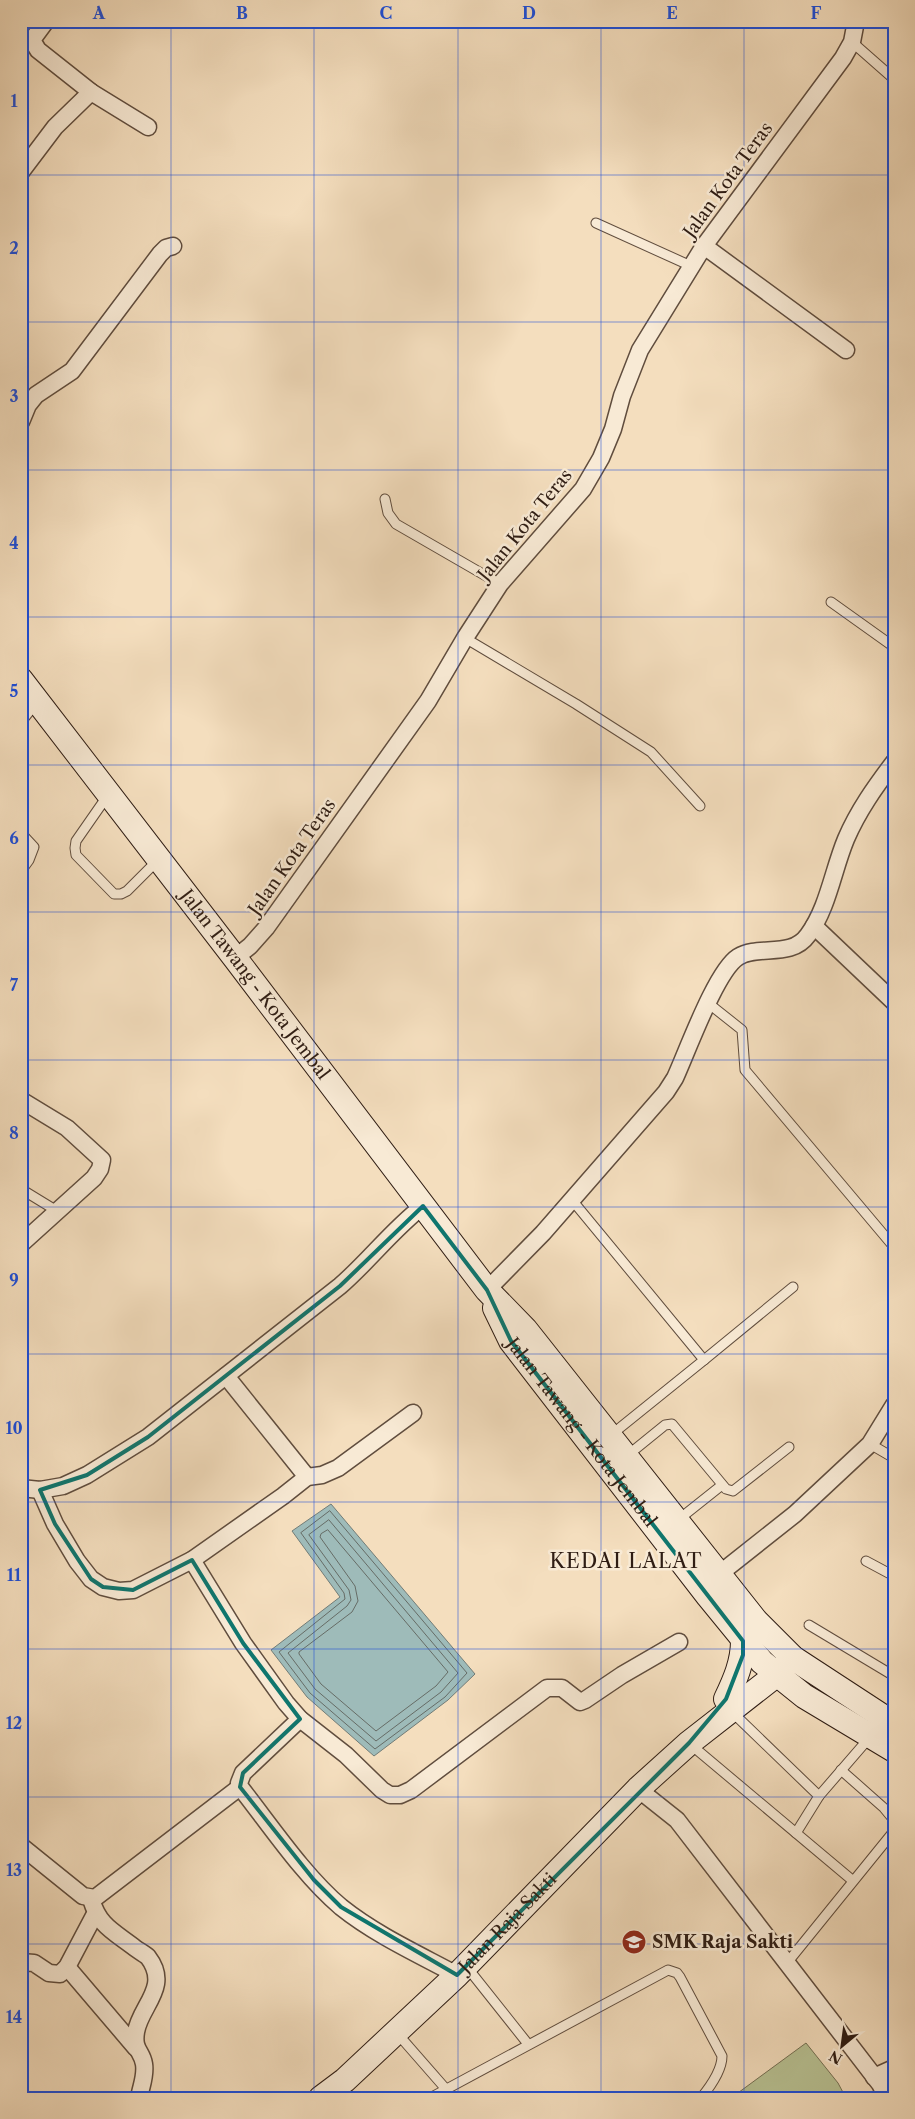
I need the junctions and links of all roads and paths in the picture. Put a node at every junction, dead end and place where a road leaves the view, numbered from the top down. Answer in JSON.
{"nodes":[{"id":1,"x":46,"y":21,"type":"edge"},
{"id":2,"x":856,"y":21,"type":"edge"},
{"id":3,"x":852,"y":42,"type":"junction"},
{"id":4,"x":894,"y":79,"type":"edge"},
{"id":5,"x":91,"y":92,"type":"junction"},
{"id":6,"x":148,"y":127,"type":"dead end"},
{"id":7,"x":21,"y":172,"type":"edge"},
{"id":8,"x":596,"y":223,"type":"dead end"},
{"id":9,"x":173,"y":246,"type":"dead end"},
{"id":10,"x":704,"y":246,"type":"junction"},
{"id":11,"x":692,"y":266,"type":"junction"},
{"id":12,"x":846,"y":350,"type":"dead end"},
{"id":13,"x":21,"y":422,"type":"edge"},
{"id":14,"x":385,"y":499,"type":"dead end"},
{"id":15,"x":500,"y":584,"type":"junction"},
{"id":16,"x":831,"y":602,"type":"dead end"},
{"id":17,"x":464,"y":638,"type":"junction"},
{"id":18,"x":894,"y":647,"type":"edge"},
{"id":19,"x":21,"y":680,"type":"edge"},
{"id":20,"x":37,"y":702,"type":"junction"},
{"id":21,"x":21,"y":722,"type":"edge"},
{"id":22,"x":894,"y":762,"type":"edge"},
{"id":23,"x":108,"y":794,"type":"junction"},
{"id":24,"x":700,"y":806,"type":"dead end"},
{"id":25,"x":21,"y":833,"type":"edge"},
{"id":26,"x":158,"y":860,"type":"junction"},
{"id":27,"x":21,"y":871,"type":"edge"},
{"id":28,"x":814,"y":926,"type":"junction"},
{"id":29,"x":235,"y":958,"type":"junction"},
{"id":30,"x":894,"y":1002,"type":"edge"},
{"id":31,"x":708,"y":1003,"type":"junction"},
{"id":32,"x":21,"y":1100,"type":"edge"},
{"id":33,"x":21,"y":1188,"type":"edge"},
{"id":34,"x":572,"y":1200,"type":"junction"},
{"id":35,"x":423,"y":1206,"type":"junction"},
{"id":36,"x":57,"y":1212,"type":"junction"},
{"id":37,"x":21,"y":1244,"type":"edge"},
{"id":38,"x":894,"y":1247,"type":"edge"},
{"id":39,"x":793,"y":1287,"type":"dead end"},
{"id":40,"x":487,"y":1290,"type":"junction"},
{"id":41,"x":704,"y":1360,"type":"junction"},
{"id":42,"x":226,"y":1376,"type":"junction"},
{"id":43,"x":894,"y":1405,"type":"edge"},
{"id":44,"x":413,"y":1413,"type":"dead end"},
{"id":45,"x":610,"y":1437,"type":"junction"},
{"id":46,"x":870,"y":1444,"type":"junction"},
{"id":47,"x":789,"y":1447,"type":"dead end"},
{"id":48,"x":625,"y":1457,"type":"junction"},
{"id":49,"x":894,"y":1458,"type":"edge"},
{"id":50,"x":307,"y":1477,"type":"junction"},
{"id":51,"x":722,"y":1485,"type":"junction"},
{"id":52,"x":21,"y":1488,"type":"edge"},
{"id":53,"x":40,"y":1490,"type":"junction"},
{"id":54,"x":676,"y":1521,"type":"junction"},
{"id":55,"x":192,"y":1560,"type":"junction"},
{"id":56,"x":866,"y":1561,"type":"dead end"},
{"id":57,"x":718,"y":1575,"type":"junction"},
{"id":58,"x":894,"y":1576,"type":"edge"},
{"id":59,"x":809,"y":1625,"type":"dead end"},
{"id":60,"x":743,"y":1641,"type":"junction"},
{"id":61,"x":679,"y":1642,"type":"dead end"},
{"id":62,"x":786,"y":1651,"type":"junction"},
{"id":63,"x":769,"y":1669,"type":"junction"},
{"id":64,"x":894,"y":1676,"type":"edge"},
{"id":65,"x":804,"y":1696,"type":"junction"},
{"id":66,"x":732,"y":1705,"type":"junction"},
{"id":67,"x":300,"y":1719,"type":"junction"},
{"id":68,"x":894,"y":1724,"type":"edge"},
{"id":69,"x":871,"y":1736,"type":"junction"},
{"id":70,"x":689,"y":1743,"type":"junction"},
{"id":71,"x":894,"y":1750,"type":"edge"},
{"id":72,"x":841,"y":1770,"type":"junction"},
{"id":73,"x":240,"y":1787,"type":"junction"},
{"id":74,"x":638,"y":1789,"type":"junction"},
{"id":75,"x":820,"y":1796,"type":"junction"},
{"id":76,"x":894,"y":1820,"type":"edge"},
{"id":77,"x":894,"y":1831,"type":"edge"},
{"id":78,"x":796,"y":1834,"type":"junction"},
{"id":79,"x":21,"y":1846,"type":"edge"},
{"id":80,"x":852,"y":1880,"type":"junction"},
{"id":81,"x":93,"y":1906,"type":"junction"},
{"id":82,"x":21,"y":1962,"type":"edge"},
{"id":83,"x":787,"y":1963,"type":"junction"},
{"id":84,"x":67,"y":1967,"type":"junction"},
{"id":85,"x":461,"y":1970,"type":"junction"},
{"id":86,"x":396,"y":2032,"type":"junction"},
{"id":87,"x":528,"y":2044,"type":"junction"},
{"id":88,"x":136,"y":2048,"type":"junction"},
{"id":89,"x":894,"y":2068,"type":"edge"},
{"id":90,"x":874,"y":2077,"type":"junction"},
{"id":91,"x":445,"y":2088,"type":"junction"},
{"id":92,"x":139,"y":2098,"type":"edge"},
{"id":93,"x":321,"y":2098,"type":"edge"},
{"id":94,"x":430,"y":2098,"type":"edge"},
{"id":95,"x":701,"y":2098,"type":"edge"},
{"id":96,"x":887,"y":2098,"type":"edge"}],
"edges":[{"from":1,"to":5,"type":"street"},
{"from":2,"to":3,"type":"street","name":"Jalan Kota Teras"},
{"from":3,"to":4,"type":"lane"},
{"from":3,"to":10,"type":"street","name":"Jalan Kota Teras"},
{"from":5,"to":6,"type":"street"},
{"from":5,"to":7,"type":"street"},
{"from":8,"to":11,"type":"lane"},
{"from":9,"to":13,"type":"street"},
{"from":10,"to":11,"type":"street","name":"Jalan Kota Teras"},
{"from":10,"to":12,"type":"street"},
{"from":11,"to":15,"type":"street","name":"Jalan Kota Teras"},
{"from":14,"to":15,"type":"lane"},
{"from":15,"to":17,"type":"street","name":"Jalan Kota Teras"},
{"from":16,"to":18,"type":"lane"},
{"from":17,"to":24,"type":"lane"},
{"from":17,"to":29,"type":"street","name":"Jalan Kota Teras"},
{"from":19,"to":20,"type":"main road","name":"Jalan Tawang - Kota Jembal"},
{"from":20,"to":21,"type":"lane"},
{"from":20,"to":23,"type":"main road","name":"Jalan Tawang - Kota Jembal"},
{"from":22,"to":28,"type":"street"},
{"from":23,"to":26,"type":"main road","name":"Jalan Tawang - Kota Jembal"},
{"from":23,"to":26,"type":"lane"},
{"from":25,"to":27,"type":"lane"},
{"from":26,"to":29,"type":"main road","name":"Jalan Tawang - Kota Jembal"},
{"from":28,"to":30,"type":"street"},
{"from":28,"to":31,"type":"street"},
{"from":29,"to":35,"type":"main road","name":"Jalan Tawang - Kota Jembal"},
{"from":31,"to":34,"type":"street"},
{"from":31,"to":38,"type":"lane"},
{"from":32,"to":36,"type":"street"},
{"from":33,"to":36,"type":"lane"},
{"from":34,"to":40,"type":"street"},
{"from":34,"to":41,"type":"lane"},
{"from":35,"to":40,"type":"main road","name":"Jalan Tawang - Kota Jembal"},
{"from":35,"to":42,"type":"street"},
{"from":36,"to":37,"type":"street"},
{"from":39,"to":41,"type":"lane"},
{"from":40,"to":45,"type":"main road","name":"Jalan Tawang - Kota Jembal"},
{"from":40,"to":60,"type":"main road","name":"Jalan Tawang - Kota Jembal"},
{"from":41,"to":45,"type":"lane"},
{"from":42,"to":50,"type":"street"},
{"from":42,"to":53,"type":"street"},
{"from":43,"to":46,"type":"street"},
{"from":44,"to":50,"type":"street"},
{"from":45,"to":48,"type":"main road","name":"Jalan Tawang - Kota Jembal"},
{"from":46,"to":49,"type":"lane"},
{"from":46,"to":57,"type":"street"},
{"from":47,"to":51,"type":"lane"},
{"from":48,"to":51,"type":"lane"},
{"from":48,"to":54,"type":"main road","name":"Jalan Tawang - Kota Jembal"},
{"from":50,"to":55,"type":"street"},
{"from":51,"to":54,"type":"lane"},
{"from":52,"to":53,"type":"street"},
{"from":53,"to":55,"type":"street"},
{"from":54,"to":57,"type":"main road","name":"Jalan Tawang - Kota Jembal"},
{"from":55,"to":67,"type":"street"},
{"from":56,"to":58,"type":"lane"},
{"from":57,"to":62,"type":"main road","name":"Jalan Tawang - Kota Jembal"},
{"from":59,"to":64,"type":"lane"},
{"from":60,"to":63,"type":"main road","name":"Jalan Tawang - Kota Jembal"},
{"from":60,"to":66,"type":"main road"},
{"from":61,"to":67,"type":"street"},
{"from":62,"to":63,"type":"main road","name":"Jalan Raja Sakti"},
{"from":62,"to":68,"type":"main road","name":"Jalan Tawang - Kota Jembal"},
{"from":63,"to":65,"type":"main road","name":"Jalan Tawang - Kota Jembal"},
{"from":63,"to":66,"type":"main road","name":"Jalan Raja Sakti"},
{"from":65,"to":66,"type":"main road"},
{"from":65,"to":69,"type":"main road","name":"Jalan Tawang - Kota Jembal"},
{"from":66,"to":70,"type":"main road","name":"Jalan Raja Sakti"},
{"from":66,"to":75,"type":"lane"},
{"from":67,"to":73,"type":"street"},
{"from":69,"to":71,"type":"main road","name":"Jalan Tawang - Kota Jembal"},
{"from":69,"to":72,"type":"lane"},
{"from":70,"to":74,"type":"main road","name":"Jalan Raja Sakti"},
{"from":70,"to":78,"type":"lane"},
{"from":72,"to":75,"type":"lane"},
{"from":72,"to":76,"type":"lane"},
{"from":73,"to":81,"type":"street"},
{"from":73,"to":85,"type":"street"},
{"from":74,"to":83,"type":"street"},
{"from":74,"to":85,"type":"main road","name":"Jalan Raja Sakti"},
{"from":75,"to":78,"type":"lane"},
{"from":77,"to":80,"type":"lane"},
{"from":78,"to":80,"type":"lane"},
{"from":79,"to":81,"type":"street"},
{"from":80,"to":83,"type":"lane"},
{"from":81,"to":84,"type":"street"},
{"from":81,"to":88,"type":"street"},
{"from":82,"to":84,"type":"street"},
{"from":83,"to":90,"type":"street"},
{"from":84,"to":88,"type":"street"},
{"from":85,"to":86,"type":"main road","name":"Jalan Raja Sakti"},
{"from":85,"to":87,"type":"lane"},
{"from":86,"to":91,"type":"lane"},
{"from":86,"to":93,"type":"main road","name":"Jalan Raja Sakti"},
{"from":87,"to":91,"type":"lane"},
{"from":87,"to":95,"type":"lane"},
{"from":88,"to":92,"type":"street"},
{"from":89,"to":90,"type":"street"},
{"from":90,"to":96,"type":"street"},
{"from":91,"to":94,"type":"lane"}]}
